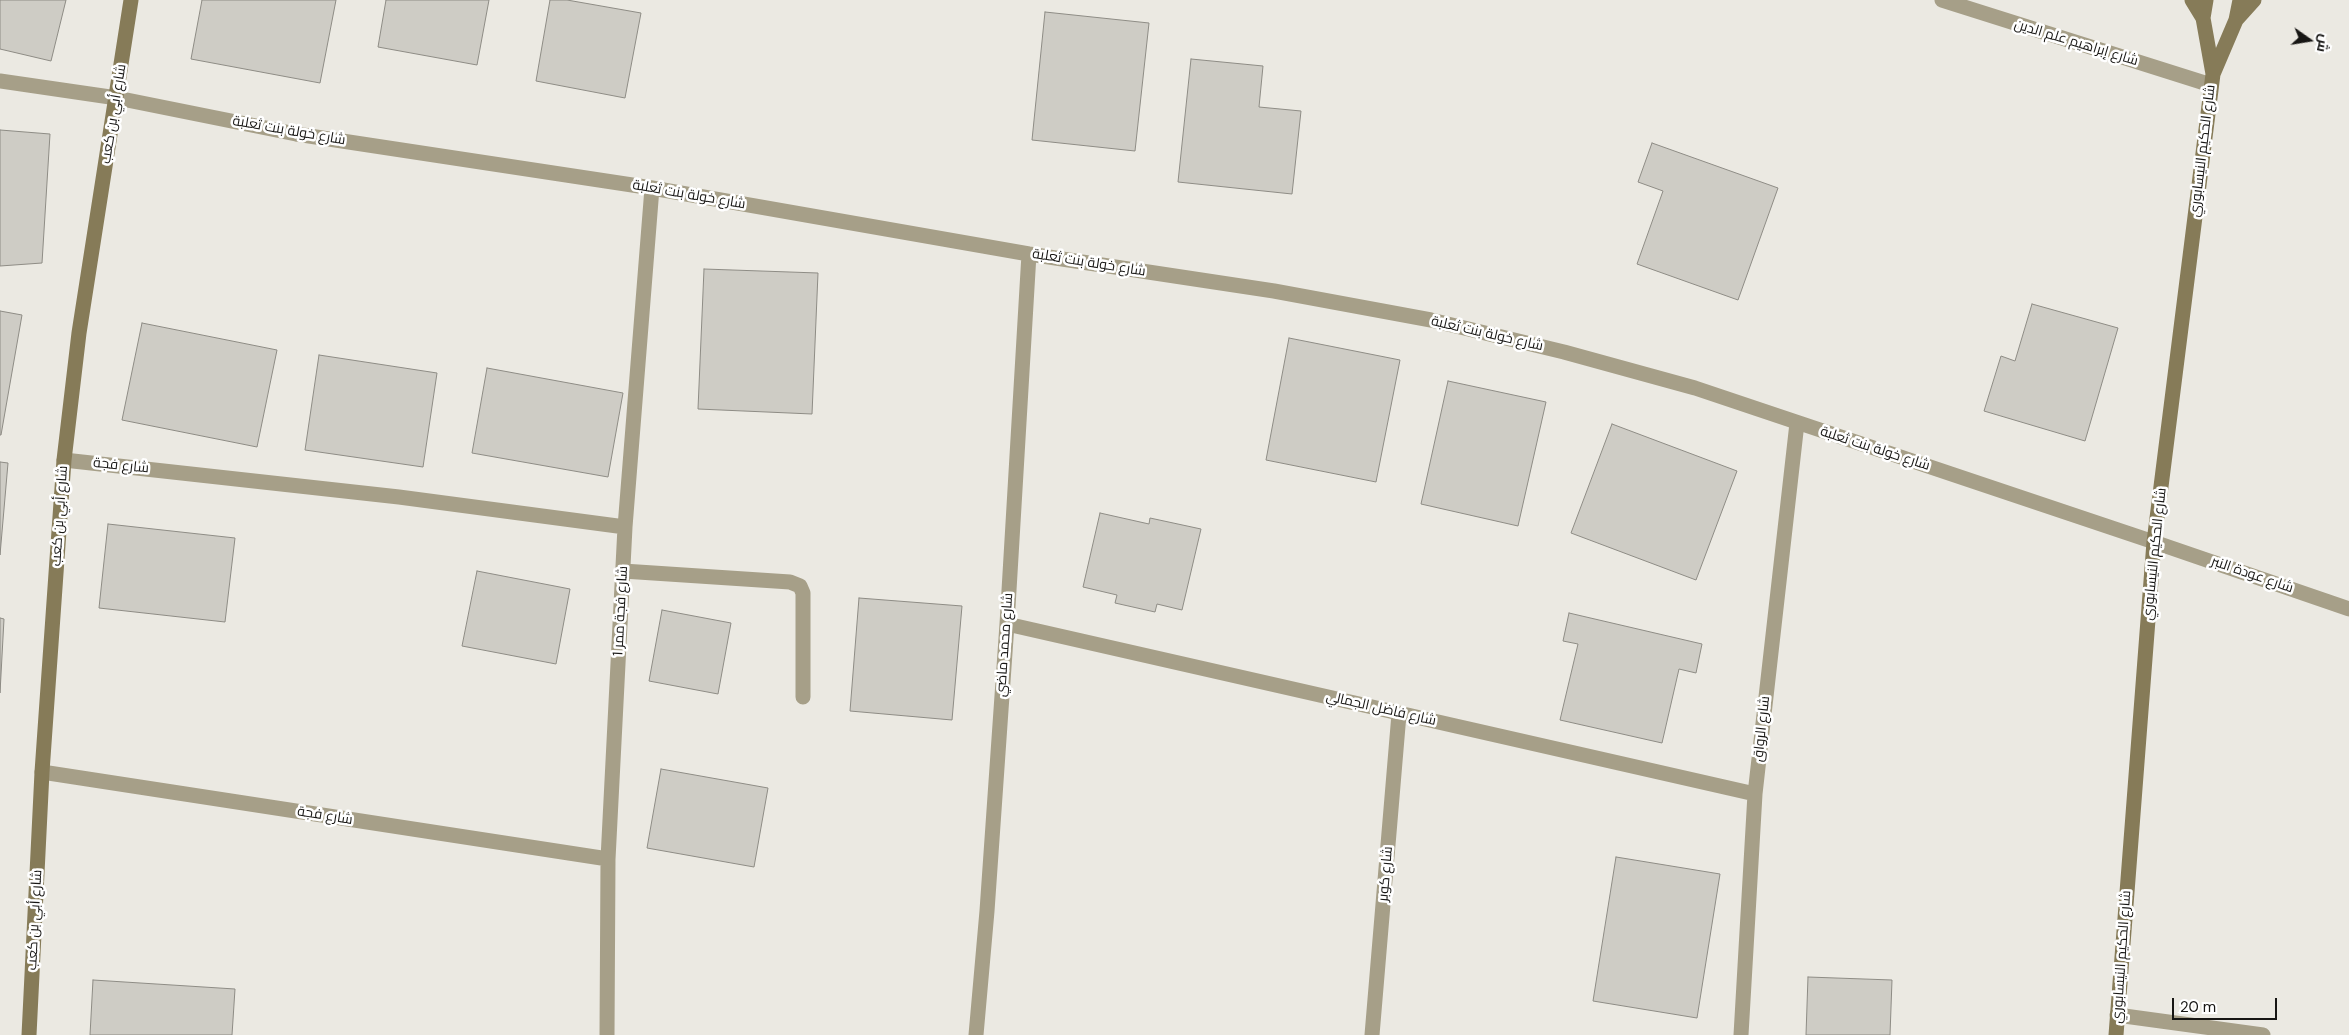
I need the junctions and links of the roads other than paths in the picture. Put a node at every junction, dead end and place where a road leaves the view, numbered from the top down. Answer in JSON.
{"nodes":[{"id":1,"x":131,"y":0,"type":"edge"},
{"id":2,"x":1942,"y":0,"type":"edge"},
{"id":3,"x":2192,"y":0,"type":"edge"},
{"id":4,"x":2206,"y":0,"type":"edge"},
{"id":5,"x":2240,"y":0,"type":"edge"},
{"id":6,"x":2254,"y":0,"type":"edge"},
{"id":7,"x":2203,"y":18,"type":"junction"},
{"id":8,"x":2236,"y":20,"type":"junction"},
{"id":9,"x":2212,"y":79,"type":"junction"},
{"id":10,"x":0,"y":81,"type":"edge"},
{"id":11,"x":117,"y":98,"type":"junction"},
{"id":12,"x":652,"y":188,"type":"junction"},
{"id":13,"x":1029,"y":254,"type":"junction"},
{"id":14,"x":1797,"y":424,"type":"junction"},
{"id":15,"x":64,"y":460,"type":"junction"},
{"id":16,"x":625,"y":527,"type":"junction"},
{"id":17,"x":2154,"y":542,"type":"junction"},
{"id":18,"x":623,"y":572,"type":"junction"},
{"id":19,"x":2349,"y":609,"type":"edge"},
{"id":20,"x":1007,"y":624,"type":"junction"},
{"id":21,"x":803,"y":697,"type":"dead end"},
{"id":22,"x":1399,"y":714,"type":"junction"},
{"id":23,"x":42,"y":772,"type":"junction"},
{"id":24,"x":1755,"y":794,"type":"junction"},
{"id":25,"x":608,"y":859,"type":"junction"},
{"id":26,"x":2117,"y":1016,"type":"junction"},
{"id":27,"x":29,"y":1035,"type":"edge"},
{"id":28,"x":607,"y":1035,"type":"edge"},
{"id":29,"x":976,"y":1035,"type":"edge"},
{"id":30,"x":1372,"y":1035,"type":"edge"},
{"id":31,"x":1740,"y":1035,"type":"edge"},
{"id":32,"x":2116,"y":1035,"type":"edge"},
{"id":33,"x":2263,"y":1035,"type":"edge"}],
"edges":[{"from":1,"to":11,"type":"street","name":"شارع أبي بن كعب"},
{"from":2,"to":9,"type":"street","name":"شارع إبراهيم علم الدين"},
{"from":3,"to":7,"type":"street"},
{"from":4,"to":7,"type":"street","name":"شارع الحكيم النيسابوري"},
{"from":5,"to":8,"type":"street","name":"شارع الحكيم النيسابوري"},
{"from":6,"to":8,"type":"street"},
{"from":7,"to":9,"type":"street","name":"شارع الحكيم النيسابوري"},
{"from":8,"to":9,"type":"street","name":"شارع الحكيم النيسابوري"},
{"from":9,"to":17,"type":"street","name":"شارع الحكيم النيسابوري"},
{"from":10,"to":11,"type":"street","name":"شارع خولة بنت ثعلبة"},
{"from":11,"to":12,"type":"street","name":"شارع خولة بنت ثعلبة"},
{"from":11,"to":15,"type":"street","name":"شارع أبي بن كعب"},
{"from":12,"to":13,"type":"street","name":"شارع خولة بنت ثعلبة"},
{"from":12,"to":16,"type":"street","name":"شارع فجة ممر 1"},
{"from":13,"to":14,"type":"street","name":"شارع خولة بنت ثعلبة"},
{"from":13,"to":20,"type":"street","name":"شارع محمد ماضي"},
{"from":14,"to":17,"type":"street","name":"شارع خولة بنت ثعلبة"},
{"from":14,"to":24,"type":"street","name":"شارع الرواق"},
{"from":15,"to":16,"type":"street","name":"شارع فجة"},
{"from":15,"to":23,"type":"street","name":"شارع أبي بن كعب"},
{"from":16,"to":18,"type":"street","name":"شارع فجة ممر 1"},
{"from":17,"to":19,"type":"street","name":"شارع عودة النبر"},
{"from":17,"to":26,"type":"street","name":"شارع الحكيم النيسابوري"},
{"from":18,"to":21,"type":"street"},
{"from":18,"to":25,"type":"street","name":"شارع فجة ممر 1"},
{"from":20,"to":22,"type":"street","name":"شارع فاضل الجمالي"},
{"from":20,"to":29,"type":"street","name":"شارع محمد ماضي"},
{"from":22,"to":24,"type":"street","name":"شارع فاضل الجمالي"},
{"from":22,"to":30,"type":"street","name":"شارع كوبر"},
{"from":23,"to":25,"type":"street","name":"شارع فجة"},
{"from":23,"to":27,"type":"street","name":"شارع أبي بن كعب"},
{"from":24,"to":31,"type":"street","name":"شارع الرواق"},
{"from":25,"to":28,"type":"street","name":"شارع فجة ممر 1"},
{"from":26,"to":32,"type":"street","name":"شارع الحكيم النيسابوري"},
{"from":26,"to":33,"type":"street"}]}
